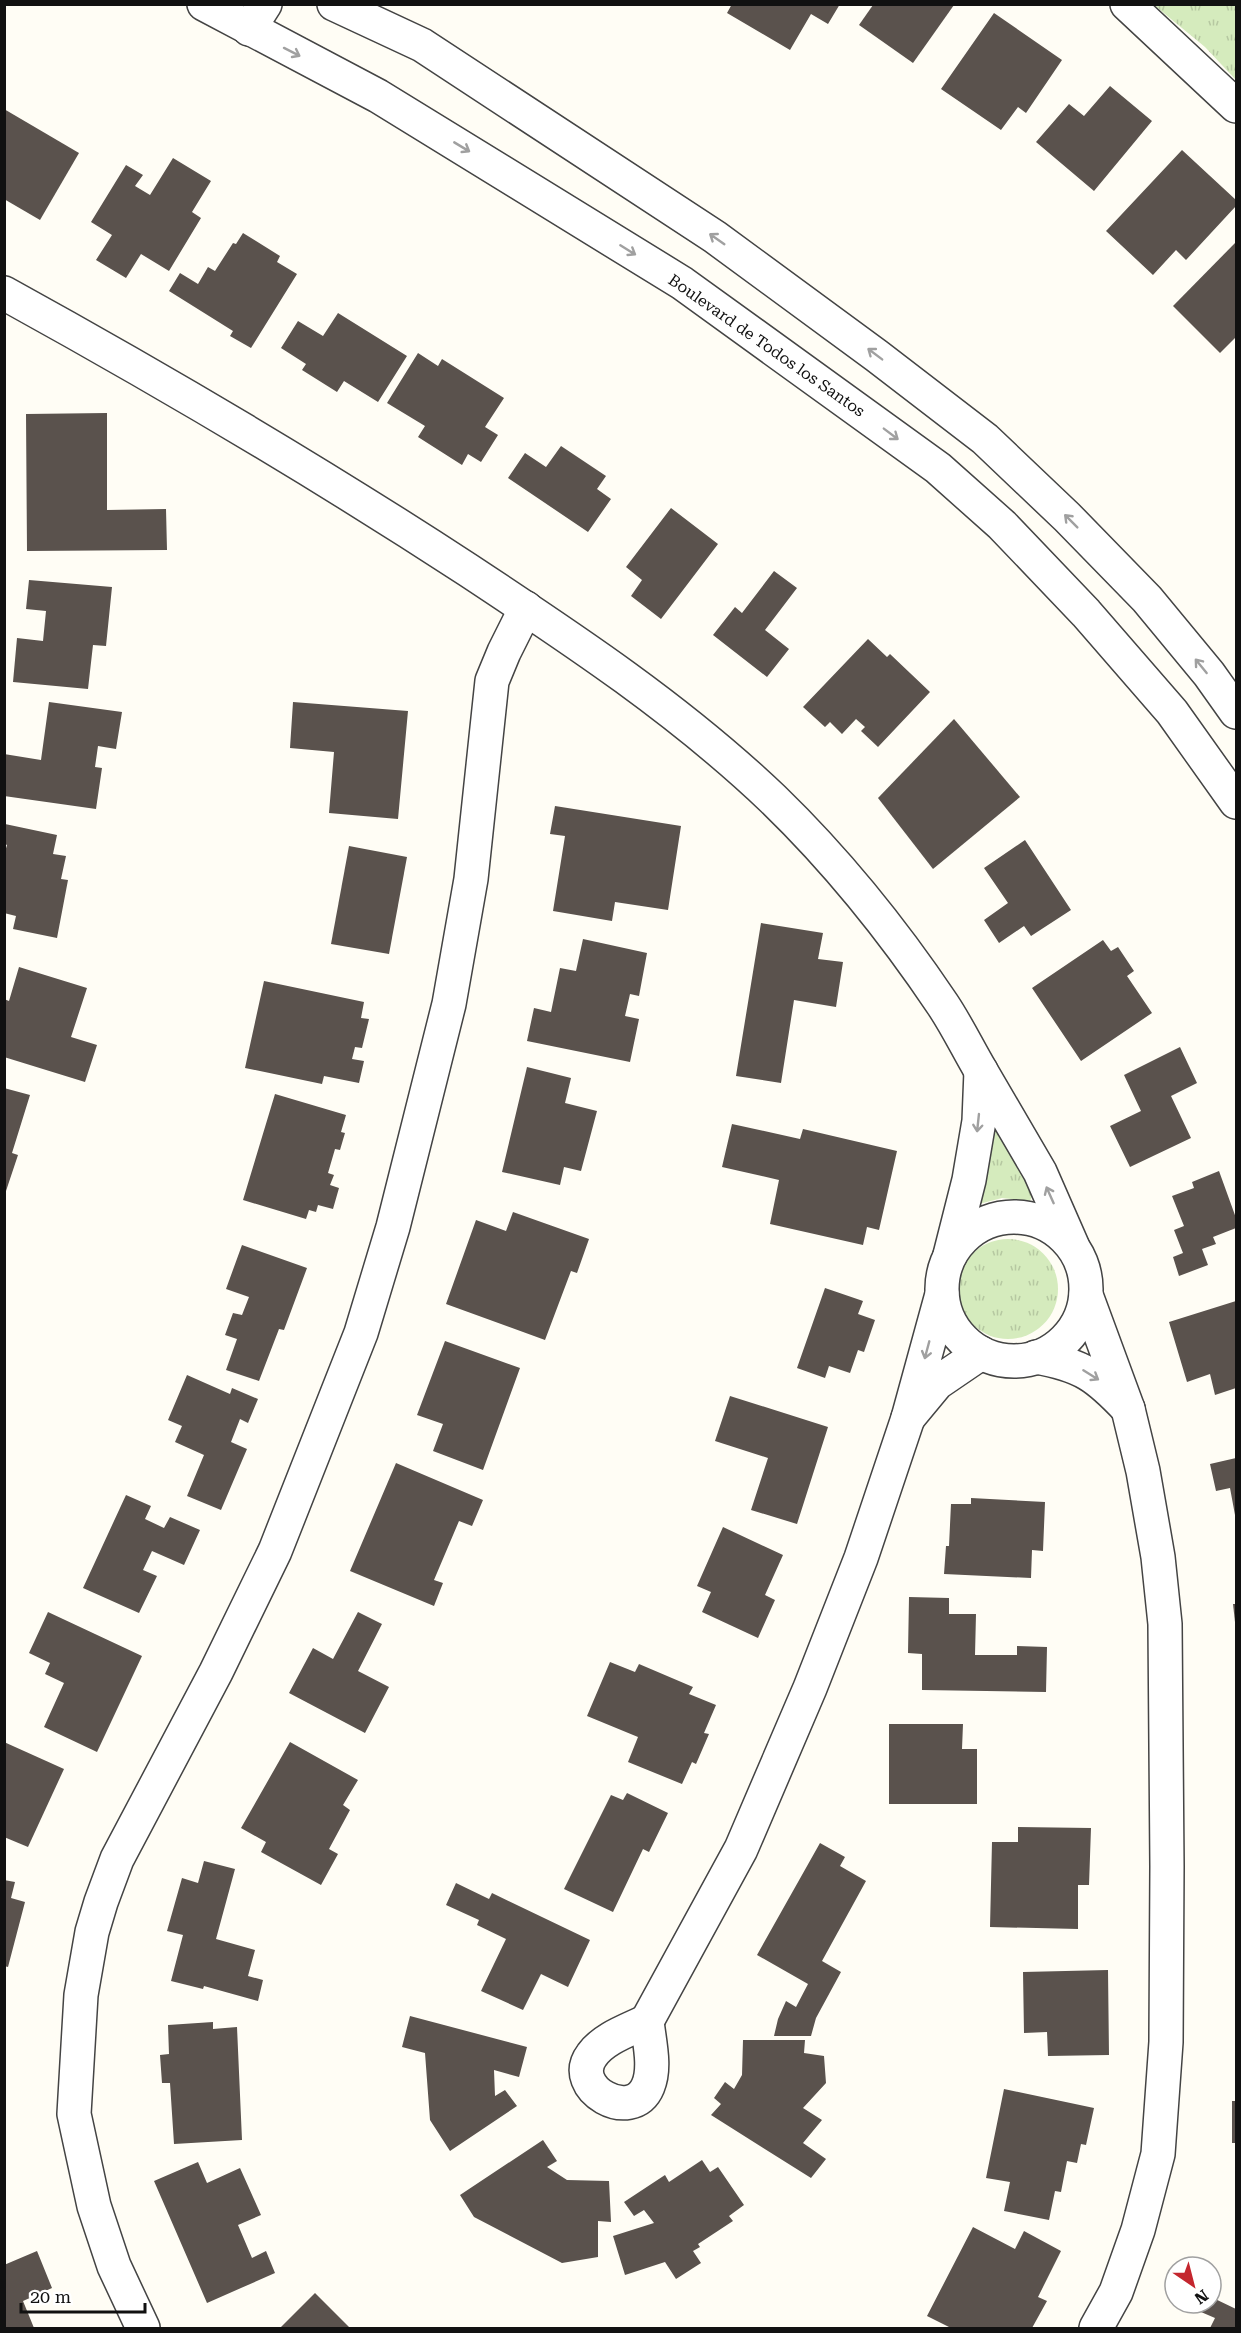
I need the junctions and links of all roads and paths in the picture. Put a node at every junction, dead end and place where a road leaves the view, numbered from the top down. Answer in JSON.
{"nodes":[{"id":1,"x":204,"y":4,"type":"edge"},
{"id":2,"x":334,"y":4,"type":"edge"},
{"id":3,"x":389,"y":4,"type":"edge"},
{"id":4,"x":1127,"y":4,"type":"edge"},
{"id":5,"x":257,"y":17,"type":"edge"},
{"id":6,"x":422,"y":45,"type":"junction"},
{"id":7,"x":1236,"y":106,"type":"edge"},
{"id":8,"x":4,"y":293,"type":"edge"},
{"id":9,"x":526,"y":608,"type":"junction"},
{"id":10,"x":1236,"y":712,"type":"edge"},
{"id":11,"x":1236,"y":802,"type":"edge"},
{"id":12,"x":981,"y":1071,"type":"junction"},
{"id":13,"x":1074,"y":1249,"type":"junction"},
{"id":14,"x":950,"y":1257,"type":"junction"},
{"id":15,"x":942,"y":1294,"type":"junction"},
{"id":16,"x":1086,"y":1295,"type":"junction"},
{"id":17,"x":981,"y":1353,"type":"junction"},
{"id":18,"x":1036,"y":1358,"type":"junction"},
{"id":19,"x":1128,"y":1409,"type":"junction"},
{"id":20,"x":908,"y":1418,"type":"junction"},
{"id":21,"x":647,"y":2021,"type":"dead end"},
{"id":22,"x":143,"y":2328,"type":"edge"},
{"id":23,"x":1096,"y":2328,"type":"edge"}],
"edges":[{"from":1,"to":5,"type":"street","name":"Boulevard de Todos los Santos"},
{"from":2,"to":6,"type":"street"},
{"from":3,"to":6,"type":"street"},
{"from":4,"to":7,"type":"street"},
{"from":5,"to":11,"type":"street","name":"Boulevard de Todos los Santos","one_way":true},
{"from":10,"to":6,"type":"street","one_way":true},
{"from":8,"to":9,"type":"street"},
{"from":9,"to":12,"type":"street"},
{"from":9,"to":22,"type":"street"},
{"from":13,"to":12,"type":"street","one_way":true},
{"from":12,"to":14,"type":"street","one_way":true},
{"from":13,"to":14,"type":"street"},
{"from":13,"to":16,"type":"street"},
{"from":14,"to":15,"type":"street"},
{"from":15,"to":17,"type":"street"},
{"from":15,"to":20,"type":"street","one_way":true},
{"from":16,"to":18,"type":"street"},
{"from":16,"to":19,"type":"street"},
{"from":17,"to":18,"type":"street"},
{"from":17,"to":20,"type":"street"},
{"from":18,"to":19,"type":"street","one_way":true},
{"from":19,"to":23,"type":"street"},
{"from":20,"to":21,"type":"street"}]}
